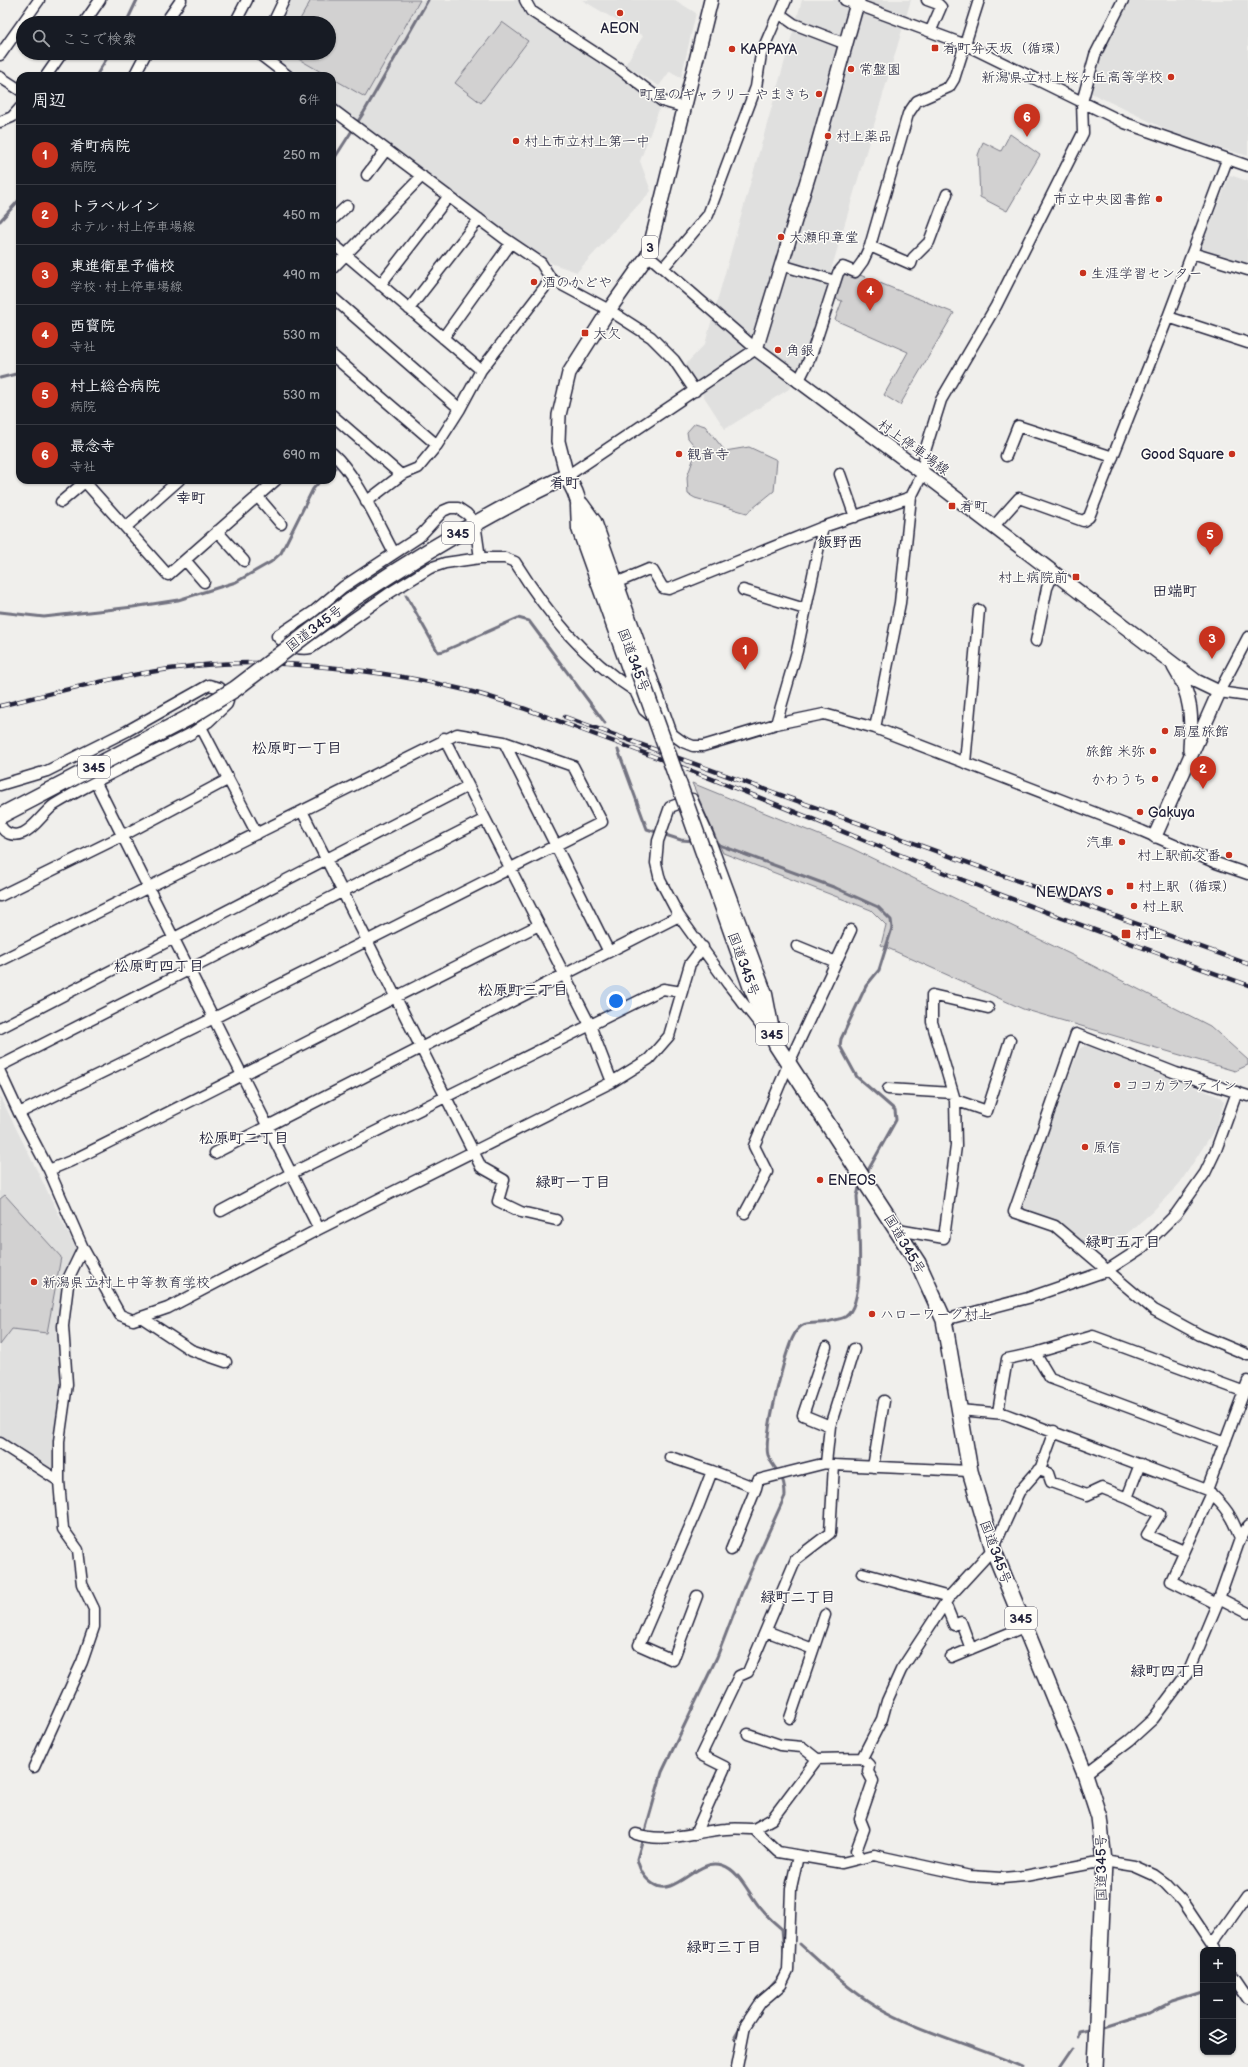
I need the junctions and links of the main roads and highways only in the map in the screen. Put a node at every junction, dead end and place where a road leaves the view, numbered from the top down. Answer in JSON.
{"nodes":[{"id":1,"x":711,"y":0,"type":"edge"},
{"id":2,"x":853,"y":1,"type":"edge"},
{"id":3,"x":567,"y":476,"type":"junction"},
{"id":4,"x":1169,"y":660,"type":"junction"},
{"id":5,"x":1190,"y":758,"type":"junction"},
{"id":6,"x":0,"y":816,"type":"edge"},
{"id":7,"x":1155,"y":836,"type":"road end"},
{"id":8,"x":1095,"y":2067,"type":"edge"}],
"edges":[{"from":1,"to":3,"type":"main road","number":"3"},
{"from":2,"to":4,"type":"main road","name":"村上停車場線"},
{"from":3,"to":6,"type":"highway","name":"国道345号","number":"345","bridge":true},
{"from":3,"to":8,"type":"highway","name":"国道345号","number":"345","bridge":true},
{"from":4,"to":5,"type":"main road"},
{"from":4,"to":5,"type":"main road","name":"村上停車場線"},
{"from":5,"to":7,"type":"main road"}]}
